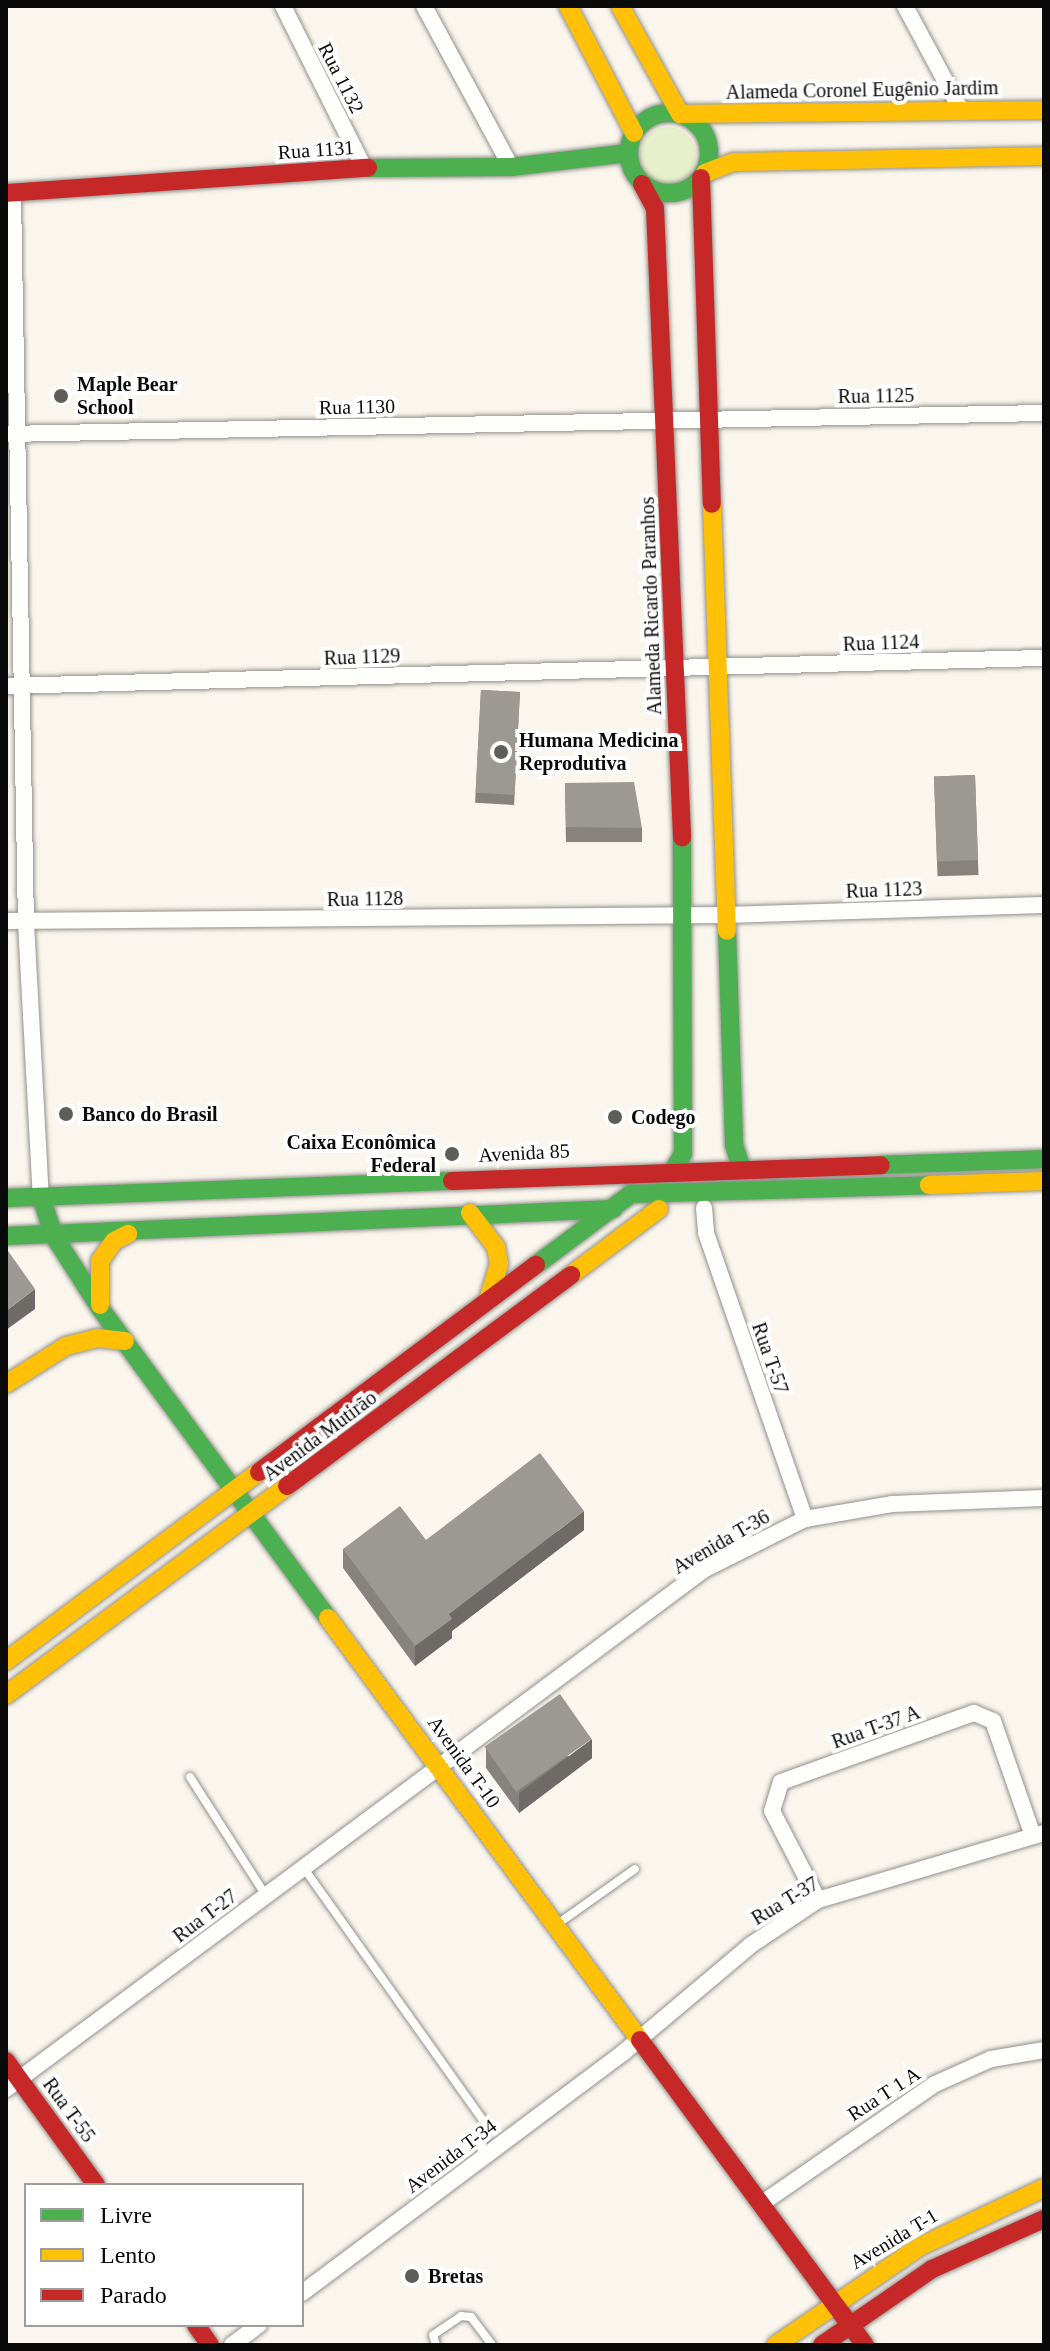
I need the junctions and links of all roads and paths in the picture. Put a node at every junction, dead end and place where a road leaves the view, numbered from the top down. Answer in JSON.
{"nodes":[{"id":1,"x":283,"y":6,"type":"edge"},
{"id":2,"x":424,"y":6,"type":"edge"},
{"id":3,"x":568,"y":6,"type":"edge"},
{"id":4,"x":620,"y":6,"type":"edge"},
{"id":5,"x":905,"y":6,"type":"edge"},
{"id":6,"x":1044,"y":110,"type":"edge"},
{"id":7,"x":962,"y":112,"type":"junction"},
{"id":8,"x":680,"y":114,"type":"junction"},
{"id":9,"x":634,"y":133,"type":"junction"},
{"id":10,"x":629,"y":153,"type":"junction"},
{"id":11,"x":1044,"y":156,"type":"edge"},
{"id":12,"x":511,"y":167,"type":"junction"},
{"id":13,"x":364,"y":168,"type":"junction"},
{"id":14,"x":703,"y":176,"type":"junction"},
{"id":15,"x":642,"y":184,"type":"junction"},
{"id":16,"x":9,"y":194,"type":"edge"},
{"id":17,"x":1044,"y":413,"type":"edge"},
{"id":18,"x":665,"y":419,"type":"junction"},
{"id":19,"x":709,"y":419,"type":"junction"},
{"id":20,"x":11,"y":434,"type":"edge"},
{"id":21,"x":1044,"y":658,"type":"edge"},
{"id":22,"x":719,"y":668,"type":"junction"},
{"id":23,"x":676,"y":669,"type":"junction"},
{"id":24,"x":14,"y":686,"type":"edge"},
{"id":25,"x":1044,"y":905,"type":"edge"},
{"id":26,"x":685,"y":915,"type":"junction"},
{"id":27,"x":725,"y":915,"type":"junction"},
{"id":28,"x":6,"y":921,"type":"edge"},
{"id":29,"x":26,"y":923,"type":"junction"},
{"id":30,"x":1044,"y":1159,"type":"edge"},
{"id":31,"x":742,"y":1169,"type":"junction"},
{"id":32,"x":673,"y":1171,"type":"junction"},
{"id":33,"x":1044,"y":1181,"type":"edge"},
{"id":34,"x":41,"y":1197,"type":"junction"},
{"id":35,"x":6,"y":1198,"type":"edge"},
{"id":36,"x":1044,"y":1198,"type":"edge"},
{"id":37,"x":704,"y":1208,"type":"junction"},
{"id":38,"x":609,"y":1209,"type":"junction"},
{"id":39,"x":659,"y":1209,"type":"junction"},
{"id":40,"x":470,"y":1213,"type":"junction"},
{"id":41,"x":128,"y":1234,"type":"junction"},
{"id":42,"x":6,"y":1236,"type":"edge"},
{"id":43,"x":54,"y":1236,"type":"junction"},
{"id":44,"x":488,"y":1300,"type":"junction"},
{"id":45,"x":100,"y":1308,"type":"junction"},
{"id":46,"x":125,"y":1341,"type":"junction"},
{"id":47,"x":6,"y":1384,"type":"edge"},
{"id":48,"x":235,"y":1490,"type":"junction"},
{"id":49,"x":1044,"y":1498,"type":"edge"},
{"id":50,"x":254,"y":1514,"type":"junction"},
{"id":51,"x":805,"y":1519,"type":"junction"},
{"id":52,"x":6,"y":1661,"type":"edge"},
{"id":53,"x":6,"y":1695,"type":"edge"},
{"id":54,"x":434,"y":1770,"type":"junction"},
{"id":55,"x":190,"y":1777,"type":"dead end"},
{"id":56,"x":1038,"y":1833,"type":"edge"},
{"id":57,"x":303,"y":1867,"type":"junction"},
{"id":58,"x":635,"y":1869,"type":"dead end"},
{"id":59,"x":266,"y":1896,"type":"junction"},
{"id":60,"x":818,"y":1900,"type":"junction"},
{"id":61,"x":555,"y":1926,"type":"junction"},
{"id":62,"x":639,"y":2039,"type":"junction"},
{"id":63,"x":1044,"y":2050,"type":"edge"},
{"id":64,"x":624,"y":2052,"type":"joint"},
{"id":65,"x":6,"y":2061,"type":"edge"},
{"id":66,"x":13,"y":2084,"type":"edge"},
{"id":67,"x":481,"y":2159,"type":"junction"},
{"id":68,"x":94,"y":2183,"type":"edge"},
{"id":69,"x":1044,"y":2188,"type":"edge"},
{"id":70,"x":761,"y":2204,"type":"junction"},
{"id":71,"x":1044,"y":2219,"type":"edge"},
{"id":72,"x":304,"y":2292,"type":"edge"},
{"id":73,"x":835,"y":2303,"type":"junction"},
{"id":74,"x":850,"y":2324,"type":"junction"},
{"id":75,"x":197,"y":2327,"type":"edge"},
{"id":76,"x":256,"y":2327,"type":"edge"},
{"id":77,"x":210,"y":2345,"type":"edge"},
{"id":78,"x":232,"y":2345,"type":"edge"},
{"id":79,"x":436,"y":2345,"type":"edge"},
{"id":80,"x":492,"y":2345,"type":"edge"},
{"id":81,"x":776,"y":2345,"type":"edge"},
{"id":82,"x":822,"y":2345,"type":"edge"},
{"id":83,"x":865,"y":2345,"type":"edge"}],
"edges":[{"from":1,"to":13,"type":"street","name":"Rua 1132"},
{"from":2,"to":12,"type":"street"},
{"from":3,"to":9,"type":"main road"},
{"from":4,"to":8,"type":"main road"},
{"from":5,"to":7,"type":"street"},
{"from":6,"to":7,"type":"main road","name":"Alameda Coronel Eugênio Jardim"},
{"from":7,"to":8,"type":"main road","name":"Alameda Coronel Eugênio Jardim"},
{"from":8,"to":9,"type":"main road"},
{"from":8,"to":14,"type":"main road"},
{"from":9,"to":10,"type":"main road"},
{"from":10,"to":12,"type":"main road","name":"Rua 1131"},
{"from":10,"to":15,"type":"main road"},
{"from":11,"to":14,"type":"main road"},
{"from":12,"to":13,"type":"main road","name":"Rua 1131"},
{"from":13,"to":16,"type":"main road","name":"Rua 1131"},
{"from":14,"to":15,"type":"main road"},
{"from":14,"to":19,"type":"main road"},
{"from":15,"to":18,"type":"main road","name":"Alameda Ricardo Paranhos"},
{"from":16,"to":20,"type":"street"},
{"from":17,"to":19,"type":"street","name":"Rua 1125"},
{"from":18,"to":19,"type":"street","name":"Rua 1130"},
{"from":18,"to":20,"type":"street","name":"Rua 1130"},
{"from":18,"to":23,"type":"main road","name":"Alameda Ricardo Paranhos"},
{"from":19,"to":22,"type":"main road"},
{"from":20,"to":24,"type":"street"},
{"from":21,"to":22,"type":"street","name":"Rua 1124"},
{"from":22,"to":23,"type":"street","name":"Rua 1129"},
{"from":22,"to":27,"type":"main road"},
{"from":23,"to":24,"type":"street","name":"Rua 1129"},
{"from":23,"to":26,"type":"main road","name":"Alameda Ricardo Paranhos"},
{"from":24,"to":29,"type":"street"},
{"from":25,"to":27,"type":"street","name":"Rua 1123"},
{"from":26,"to":27,"type":"street","name":"Rua 1128"},
{"from":26,"to":29,"type":"street","name":"Rua 1128"},
{"from":26,"to":32,"type":"main road","name":"Alameda Ricardo Paranhos"},
{"from":27,"to":31,"type":"main road"},
{"from":28,"to":29,"type":"street","name":"Rua 1128"},
{"from":29,"to":34,"type":"street"},
{"from":30,"to":31,"type":"main road","name":"Avenida 85"},
{"from":31,"to":32,"type":"main road","name":"Avenida 85"},
{"from":32,"to":34,"type":"main road","name":"Avenida 85"},
{"from":33,"to":38,"type":"main road"},
{"from":34,"to":35,"type":"main road","name":"Avenida 85"},
{"from":34,"to":43,"type":"main road","name":"Avenida T-10"},
{"from":36,"to":37,"type":"main road"},
{"from":37,"to":39,"type":"main road"},
{"from":37,"to":51,"type":"street","name":"Rua T-57"},
{"from":38,"to":39,"type":"main road"},
{"from":38,"to":40,"type":"main road"},
{"from":38,"to":44,"type":"main road","name":"Avenida Mutirão"},
{"from":39,"to":50,"type":"main road","name":"Avenida Mutirão"},
{"from":40,"to":41,"type":"main road"},
{"from":40,"to":44,"type":"main road"},
{"from":41,"to":43,"type":"main road"},
{"from":41,"to":45,"type":"main road"},
{"from":42,"to":43,"type":"main road"},
{"from":43,"to":45,"type":"main road","name":"Avenida T-10"},
{"from":44,"to":48,"type":"main road","name":"Avenida Mutirão"},
{"from":45,"to":46,"type":"main road","name":"Avenida T-10"},
{"from":46,"to":47,"type":"main road"},
{"from":46,"to":48,"type":"main road","name":"Avenida T-10"},
{"from":48,"to":50,"type":"main road","name":"Avenida T-10"},
{"from":48,"to":52,"type":"main road","name":"Avenida Mutirão"},
{"from":49,"to":51,"type":"street","name":"Avenida T-36"},
{"from":50,"to":53,"type":"main road","name":"Avenida Mutirão"},
{"from":50,"to":54,"type":"main road","name":"Avenida T-10"},
{"from":51,"to":54,"type":"street","name":"Avenida T-36"},
{"from":54,"to":57,"type":"street","name":"Rua T-27"},
{"from":54,"to":61,"type":"main road","name":"Avenida T-10"},
{"from":55,"to":59,"type":"lane"},
{"from":56,"to":60,"type":"street","name":"Rua T-37"},
{"from":56,"to":60,"type":"street","name":"Rua T-37 A"},
{"from":57,"to":59,"type":"street","name":"Rua T-27"},
{"from":57,"to":67,"type":"lane"},
{"from":58,"to":61,"type":"lane"},
{"from":59,"to":66,"type":"street","name":"Rua T-27"},
{"from":60,"to":62,"type":"street","name":"Rua T-37"},
{"from":61,"to":62,"type":"main road","name":"Avenida T-10"},
{"from":62,"to":64,"type":"street","name":"Rua T-37"},
{"from":62,"to":70,"type":"main road","name":"Avenida T-10"},
{"from":63,"to":70,"type":"street","name":"Rua T 1 A"},
{"from":64,"to":67,"type":"street","name":"Avenida T-34"},
{"from":65,"to":66,"type":"main road","name":"Rua T-55"},
{"from":66,"to":68,"type":"main road","name":"Rua T-55"},
{"from":67,"to":72,"type":"street","name":"Avenida T-34"},
{"from":69,"to":73,"type":"main road","name":"Avenida T-1"},
{"from":70,"to":73,"type":"main road","name":"Avenida T-10"},
{"from":71,"to":74,"type":"main road"},
{"from":73,"to":74,"type":"main road","name":"Avenida T-10"},
{"from":73,"to":81,"type":"main road","name":"Avenida T-1"},
{"from":74,"to":82,"type":"main road"},
{"from":74,"to":83,"type":"main road","name":"Avenida T-10"},
{"from":75,"to":77,"type":"main road"},
{"from":76,"to":78,"type":"street"},
{"from":79,"to":80,"type":"lane"}]}
